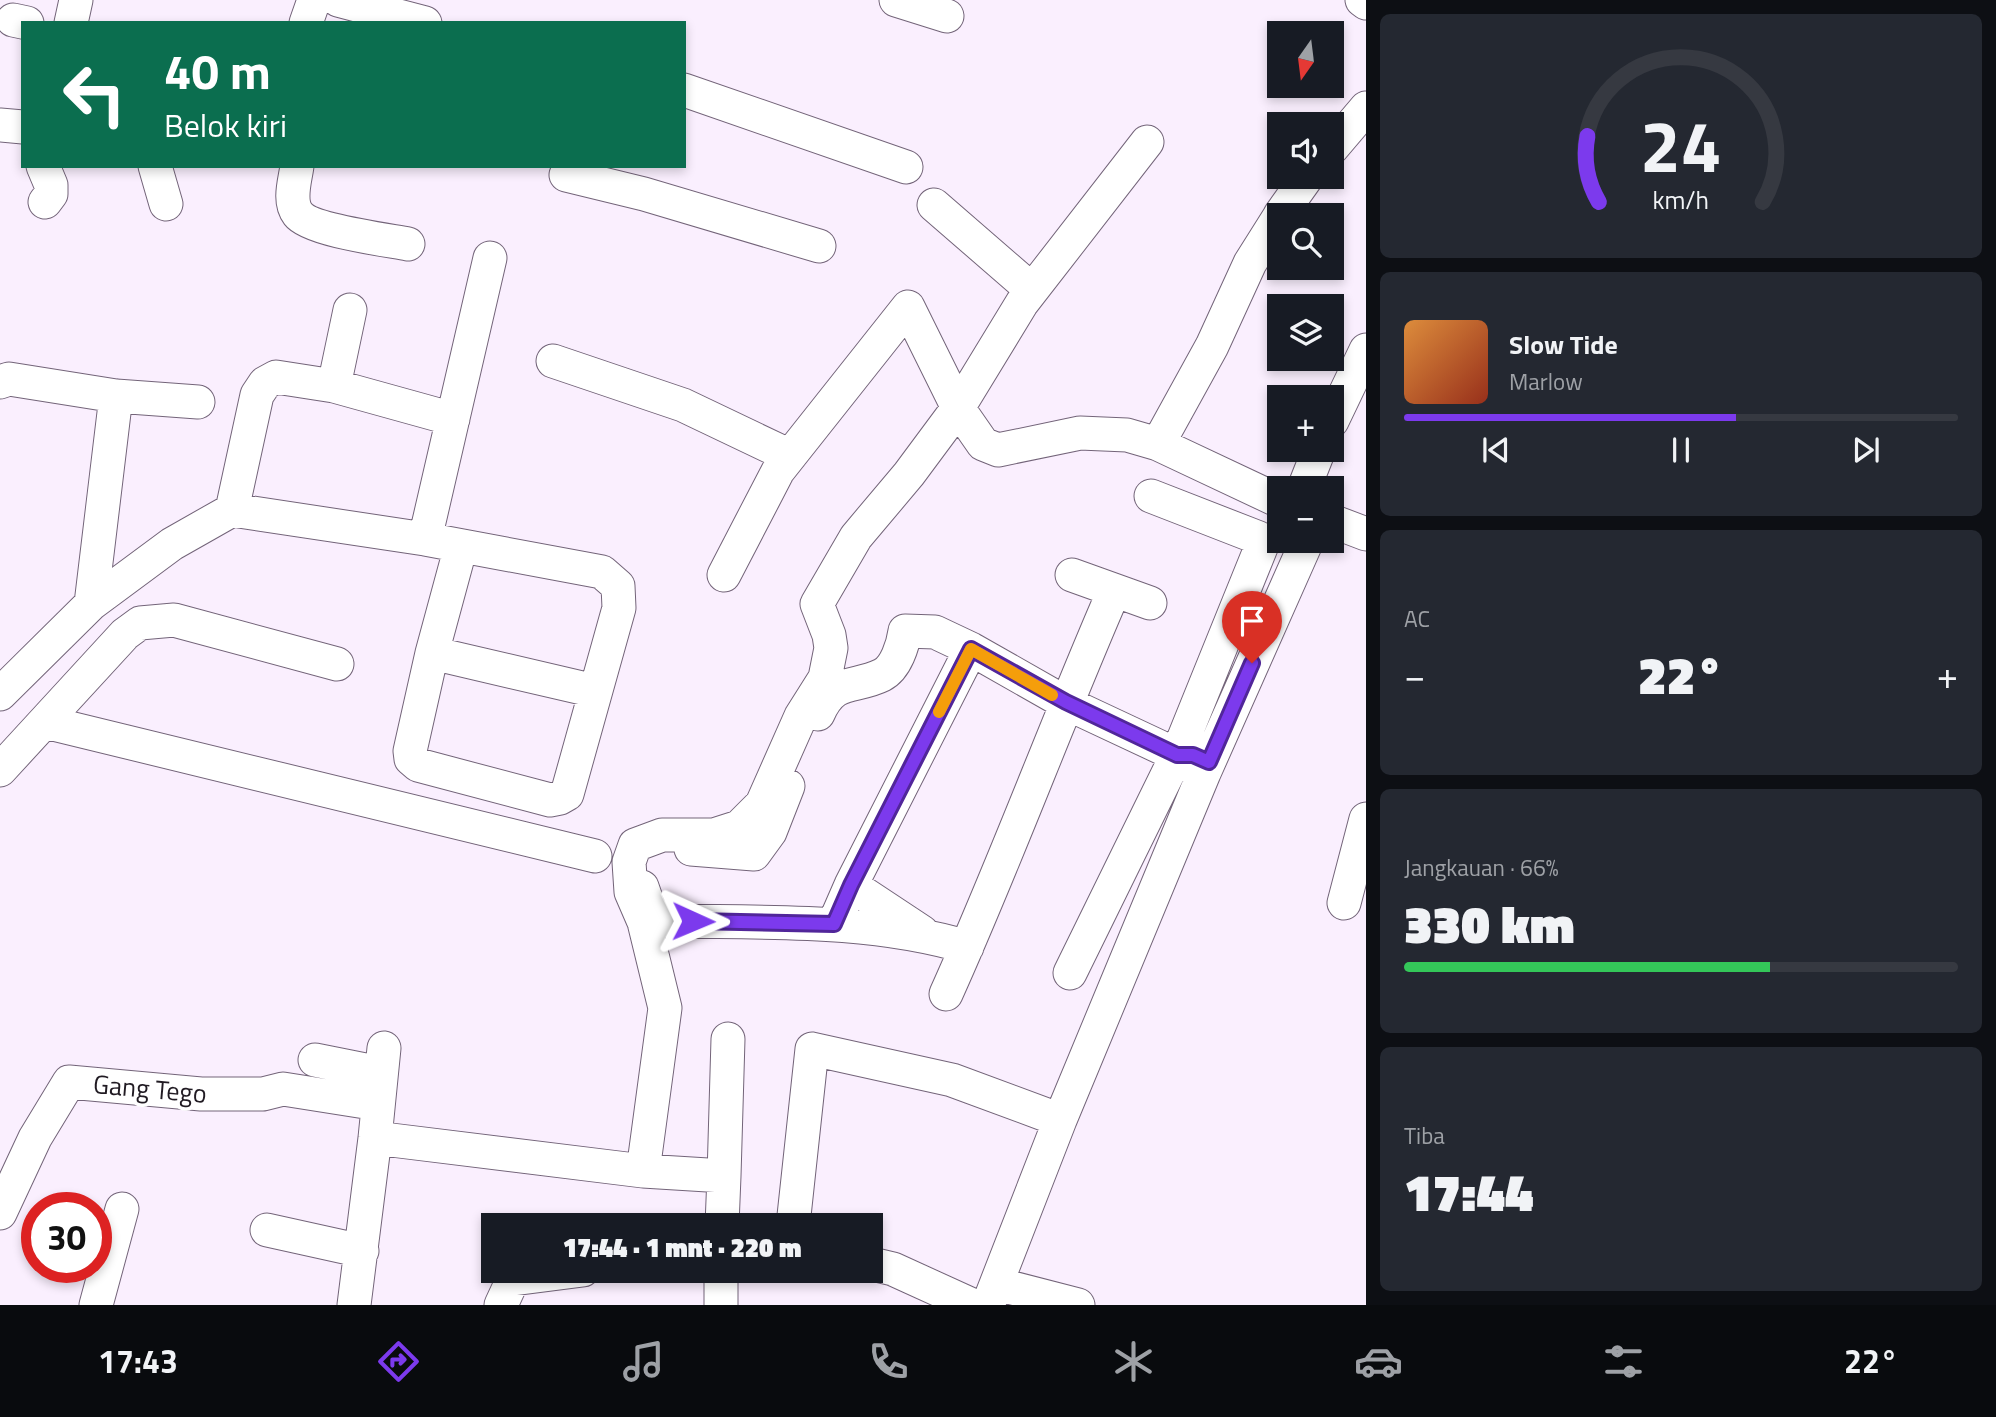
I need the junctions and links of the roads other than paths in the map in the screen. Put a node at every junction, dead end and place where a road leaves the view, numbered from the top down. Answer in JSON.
{"nodes":[{"id":1,"x":76,"y":0,"type":"edge"},
{"id":2,"x":314,"y":0,"type":"edge"},
{"id":3,"x":338,"y":0,"type":"edge"},
{"id":4,"x":896,"y":0,"type":"edge"},
{"id":5,"x":947,"y":16,"type":"dead end"},
{"id":6,"x":71,"y":21,"type":"edge"},
{"id":7,"x":307,"y":21,"type":"edge"},
{"id":8,"x":417,"y":21,"type":"edge"},
{"id":9,"x":686,"y":93,"type":"edge"},
{"id":10,"x":1366,"y":108,"type":"edge"},
{"id":11,"x":0,"y":125,"type":"edge"},
{"id":12,"x":21,"y":127,"type":"edge"},
{"id":13,"x":1344,"y":134,"type":"edge"},
{"id":14,"x":1147,"y":142,"type":"dead end"},
{"id":15,"x":906,"y":167,"type":"dead end"},
{"id":16,"x":44,"y":168,"type":"edge"},
{"id":17,"x":156,"y":168,"type":"edge"},
{"id":18,"x":296,"y":168,"type":"edge"},
{"id":19,"x":566,"y":175,"type":"dead end"},
{"id":20,"x":649,"y":180,"type":"edge"},
{"id":21,"x":45,"y":202,"type":"dead end"},
{"id":22,"x":166,"y":204,"type":"dead end"},
{"id":23,"x":934,"y":205,"type":"dead end"},
{"id":24,"x":1267,"y":237,"type":"edge"},
{"id":25,"x":408,"y":244,"type":"dead end"},
{"id":26,"x":819,"y":246,"type":"dead end"},
{"id":27,"x":490,"y":258,"type":"dead end"},
{"id":28,"x":1032,"y":290,"type":"junction"},
{"id":29,"x":350,"y":310,"type":"dead end"},
{"id":30,"x":1366,"y":350,"type":"edge"},
{"id":31,"x":553,"y":361,"type":"dead end"},
{"id":32,"x":0,"y":382,"type":"edge"},
{"id":33,"x":334,"y":386,"type":"junction"},
{"id":34,"x":116,"y":396,"type":"junction"},
{"id":35,"x":1344,"y":396,"type":"edge"},
{"id":36,"x":198,"y":402,"type":"dead end"},
{"id":37,"x":958,"y":408,"type":"junction"},
{"id":38,"x":453,"y":419,"type":"junction"},
{"id":39,"x":1158,"y":444,"type":"junction"},
{"id":40,"x":790,"y":456,"type":"junction"},
{"id":41,"x":1267,"y":495,"type":"edge"},
{"id":42,"x":1151,"y":496,"type":"dead end"},
{"id":43,"x":232,"y":510,"type":"junction"},
{"id":44,"x":1344,"y":525,"type":"edge"},
{"id":45,"x":1366,"y":534,"type":"edge"},
{"id":46,"x":425,"y":539,"type":"junction"},
{"id":47,"x":461,"y":546,"type":"junction"},
{"id":48,"x":1301,"y":553,"type":"edge"},
{"id":49,"x":724,"y":575,"type":"dead end"},
{"id":50,"x":1072,"y":575,"type":"dead end"},
{"id":51,"x":1114,"y":591,"type":"junction"},
{"id":52,"x":1150,"y":603,"type":"dead end"},
{"id":53,"x":91,"y":604,"type":"junction"},
{"id":54,"x":971,"y":649,"type":"junction"},
{"id":55,"x":432,"y":653,"type":"junction"},
{"id":56,"x":337,"y":664,"type":"dead end"},
{"id":57,"x":595,"y":691,"type":"junction"},
{"id":58,"x":0,"y":694,"type":"edge"},
{"id":59,"x":1066,"y":702,"type":"junction"},
{"id":60,"x":45,"y":722,"type":"junction"},
{"id":61,"x":1197,"y":763,"type":"junction"},
{"id":62,"x":0,"y":769,"type":"edge"},
{"id":63,"x":1366,"y":819,"type":"edge"},
{"id":64,"x":595,"y":856,"type":"dead end"},
{"id":65,"x":851,"y":885,"type":"junction"},
{"id":66,"x":1344,"y":903,"type":"dead end"},
{"id":67,"x":834,"y":924,"type":"junction"},
{"id":68,"x":927,"y":935,"type":"junction"},
{"id":69,"x":967,"y":947,"type":"junction"},
{"id":70,"x":1070,"y":973,"type":"dead end"},
{"id":71,"x":946,"y":994,"type":"dead end"},
{"id":72,"x":728,"y":1039,"type":"dead end"},
{"id":73,"x":316,"y":1060,"type":"dead end"},
{"id":74,"x":381,"y":1075,"type":"junction"},
{"id":75,"x":1060,"y":1120,"type":"junction"},
{"id":76,"x":375,"y":1138,"type":"junction"},
{"id":77,"x":643,"y":1171,"type":"junction"},
{"id":78,"x":724,"y":1176,"type":"junction"},
{"id":79,"x":122,"y":1209,"type":"dead end"},
{"id":80,"x":0,"y":1213,"type":"edge"},
{"id":81,"x":722,"y":1213,"type":"edge"},
{"id":82,"x":794,"y":1213,"type":"edge"},
{"id":83,"x":267,"y":1230,"type":"dead end"},
{"id":84,"x":362,"y":1251,"type":"junction"},
{"id":85,"x":883,"y":1267,"type":"edge"},
{"id":86,"x":511,"y":1283,"type":"edge"},
{"id":87,"x":721,"y":1283,"type":"edge"},
{"id":88,"x":986,"y":1298,"type":"edge"},
{"id":89,"x":96,"y":1305,"type":"edge"},
{"id":90,"x":354,"y":1305,"type":"edge"},
{"id":91,"x":500,"y":1305,"type":"edge"},
{"id":92,"x":721,"y":1305,"type":"edge"},
{"id":93,"x":1079,"y":1305,"type":"edge"}],
"edges":[{"from":1,"to":6,"type":"street"},
{"from":2,"to":7,"type":"street"},
{"from":3,"to":8,"type":"street"},
{"from":4,"to":5,"type":"street"},
{"from":9,"to":15,"type":"street"},
{"from":10,"to":13,"type":"street"},
{"from":11,"to":12,"type":"street"},
{"from":14,"to":28,"type":"street"},
{"from":16,"to":21,"type":"street"},
{"from":17,"to":22,"type":"street"},
{"from":18,"to":25,"type":"street"},
{"from":19,"to":20,"type":"street"},
{"from":20,"to":26,"type":"street"},
{"from":23,"to":28,"type":"street"},
{"from":24,"to":39,"type":"street"},
{"from":27,"to":38,"type":"street"},
{"from":28,"to":37,"type":"street"},
{"from":29,"to":33,"type":"street"},
{"from":30,"to":35,"type":"street"},
{"from":31,"to":40,"type":"street"},
{"from":32,"to":34,"type":"street"},
{"from":33,"to":38,"type":"street"},
{"from":33,"to":43,"type":"street"},
{"from":34,"to":36,"type":"street"},
{"from":34,"to":53,"type":"street"},
{"from":37,"to":39,"type":"street"},
{"from":37,"to":40,"type":"street"},
{"from":37,"to":77,"type":"street"},
{"from":38,"to":46,"type":"street"},
{"from":39,"to":41,"type":"street"},
{"from":40,"to":49,"type":"street"},
{"from":42,"to":61,"type":"street"},
{"from":43,"to":46,"type":"street"},
{"from":43,"to":53,"type":"street"},
{"from":44,"to":45,"type":"street"},
{"from":46,"to":47,"type":"street"},
{"from":47,"to":55,"type":"street"},
{"from":47,"to":57,"type":"street"},
{"from":48,"to":61,"type":"street"},
{"from":50,"to":51,"type":"street"},
{"from":51,"to":52,"type":"street"},
{"from":51,"to":59,"type":"street"},
{"from":53,"to":58,"type":"street"},
{"from":54,"to":59,"type":"street"},
{"from":54,"to":65,"type":"street"},
{"from":54,"to":67,"type":"street"},
{"from":55,"to":57,"type":"street"},
{"from":55,"to":57,"type":"street"},
{"from":56,"to":60,"type":"street"},
{"from":59,"to":61,"type":"street"},
{"from":59,"to":69,"type":"street"},
{"from":60,"to":62,"type":"street"},
{"from":60,"to":64,"type":"street"},
{"from":61,"to":70,"type":"street"},
{"from":61,"to":75,"type":"street"},
{"from":63,"to":66,"type":"street"},
{"from":65,"to":67,"type":"street"},
{"from":65,"to":68,"type":"street"},
{"from":67,"to":68,"type":"street"},
{"from":68,"to":69,"type":"street"},
{"from":69,"to":71,"type":"street"},
{"from":72,"to":78,"type":"street"},
{"from":73,"to":74,"type":"street"},
{"from":74,"to":76,"type":"street"},
{"from":74,"to":80,"type":"street","name":"Gang Tego"},
{"from":75,"to":82,"type":"street"},
{"from":75,"to":88,"type":"street"},
{"from":76,"to":77,"type":"street"},
{"from":76,"to":84,"type":"street"},
{"from":77,"to":78,"type":"street"},
{"from":78,"to":81,"type":"street"},
{"from":79,"to":89,"type":"street"},
{"from":83,"to":84,"type":"street"},
{"from":84,"to":90,"type":"street"},
{"from":85,"to":88,"type":"street"},
{"from":86,"to":91,"type":"street"},
{"from":87,"to":92,"type":"street"},
{"from":88,"to":93,"type":"street"}]}
